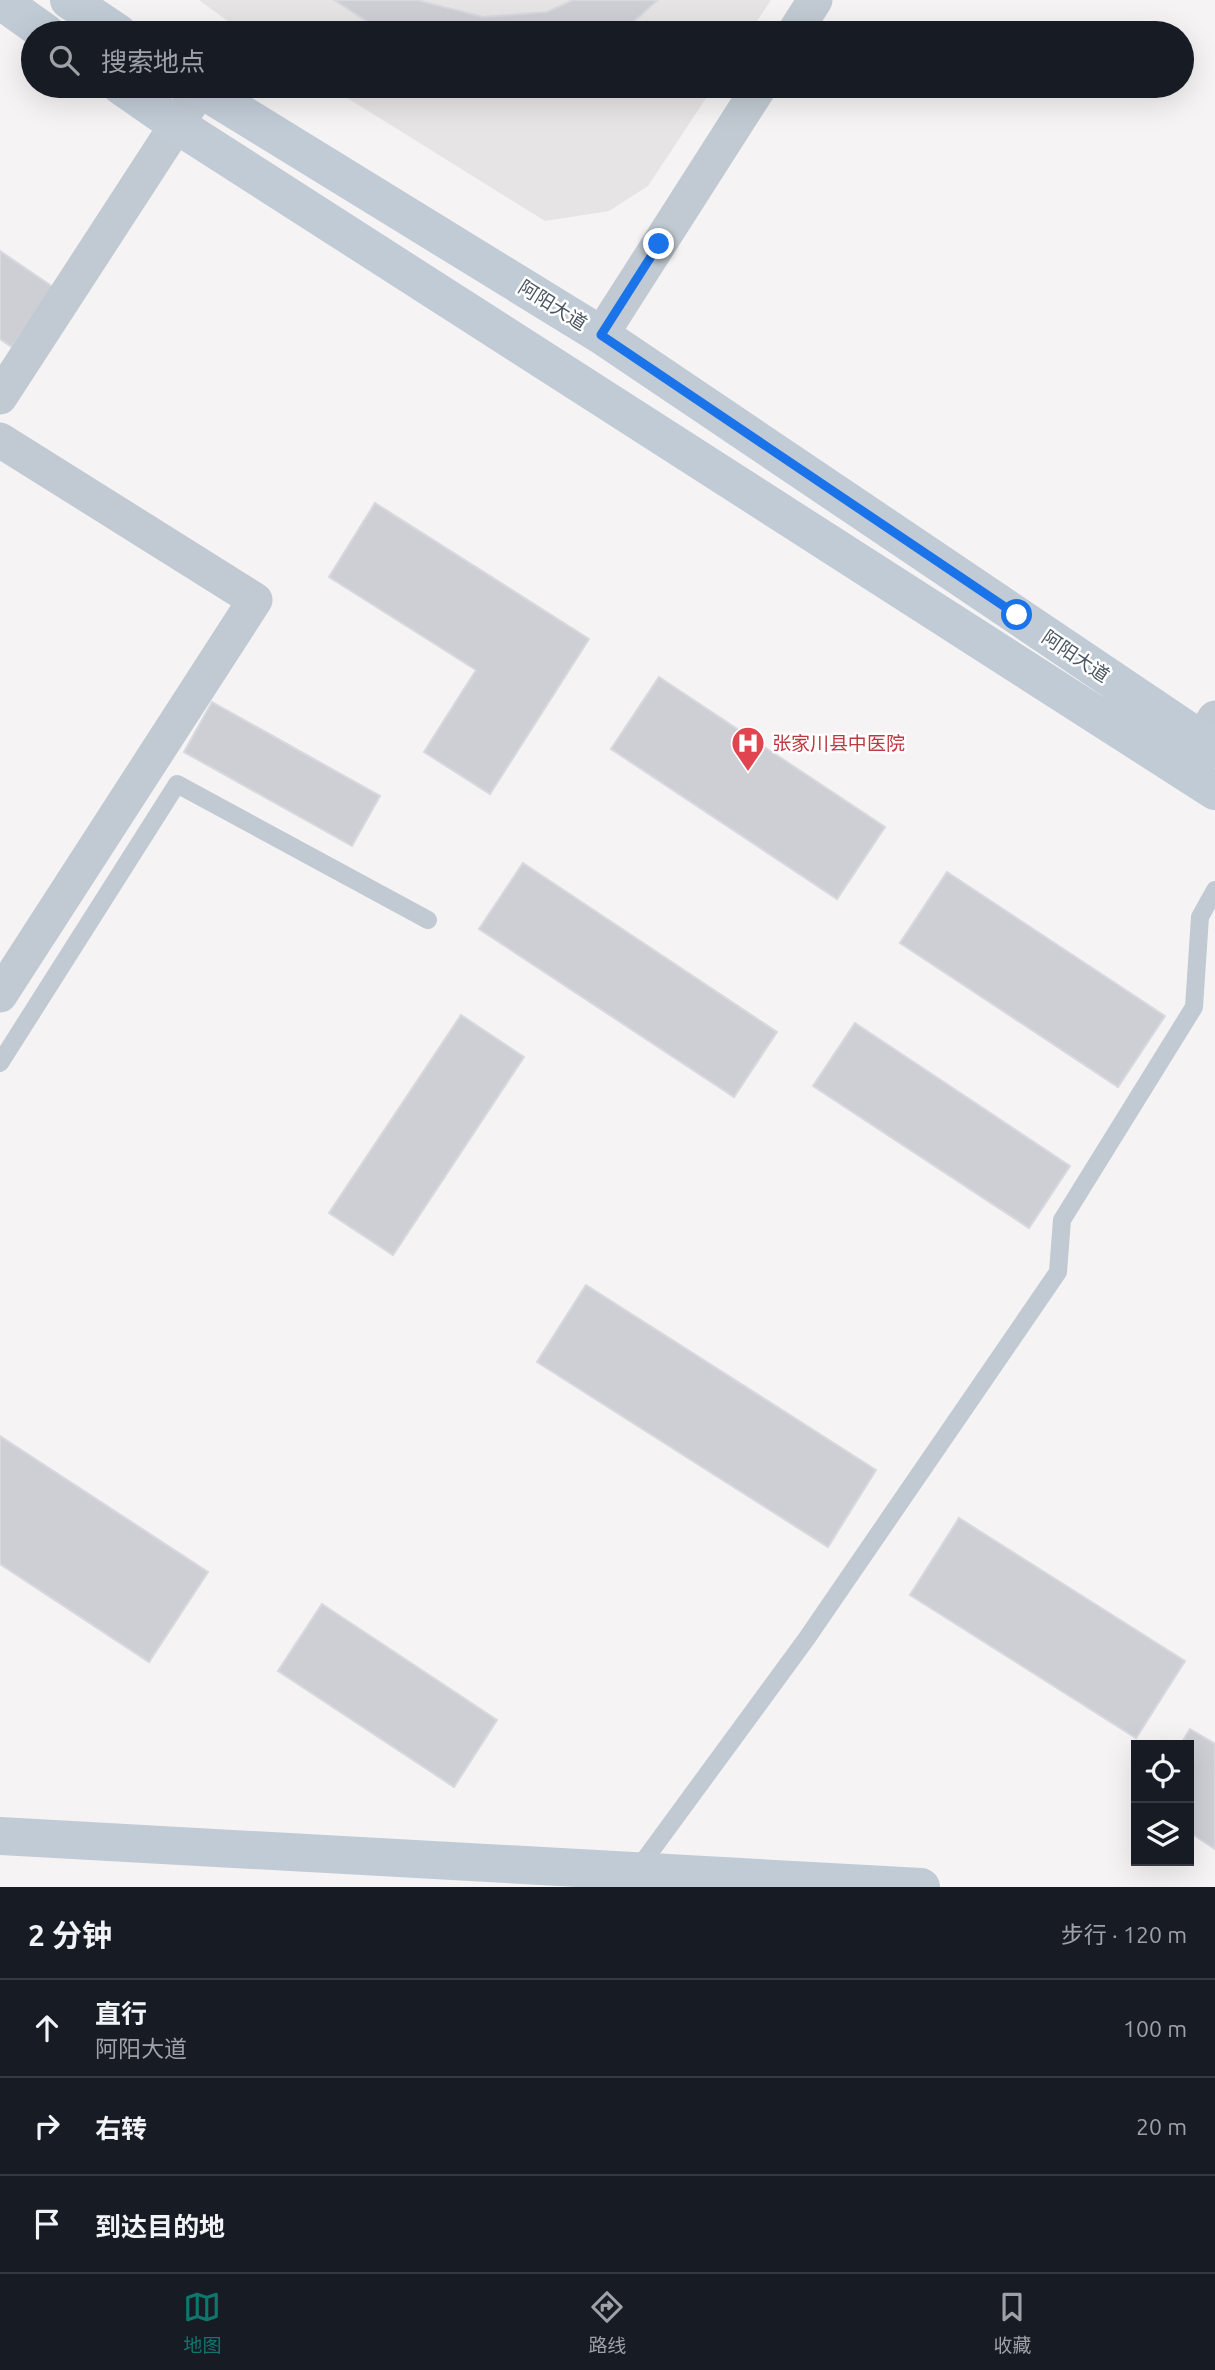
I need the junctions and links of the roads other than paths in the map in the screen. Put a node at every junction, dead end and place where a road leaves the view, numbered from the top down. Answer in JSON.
{"nodes":[{"id":1,"x":0,"y":0,"type":"edge"},
{"id":2,"x":69,"y":0,"type":"edge"},
{"id":3,"x":815,"y":0,"type":"edge"},
{"id":4,"x":29,"y":21,"type":"edge"},
{"id":5,"x":100,"y":21,"type":"edge"},
{"id":6,"x":802,"y":21,"type":"edge"},
{"id":7,"x":138,"y":98,"type":"edge"},
{"id":8,"x":192,"y":98,"type":"edge"},
{"id":9,"x":216,"y":98,"type":"edge"},
{"id":10,"x":752,"y":98,"type":"edge"},
{"id":11,"x":177,"y":125,"type":"junction"},
{"id":12,"x":601,"y":335,"type":"junction"},
{"id":13,"x":0,"y":397,"type":"edge"},
{"id":14,"x":0,"y":440,"type":"edge"},
{"id":15,"x":1210,"y":736,"type":"edge"},
{"id":16,"x":1215,"y":790,"type":"edge"},
{"id":17,"x":1215,"y":890,"type":"edge"},
{"id":18,"x":428,"y":920,"type":"dead end"},
{"id":19,"x":0,"y":995,"type":"edge"},
{"id":20,"x":0,"y":1063,"type":"edge"},
{"id":21,"x":0,"y":1836,"type":"edge"},
{"id":22,"x":637,"y":1870,"type":"junction"},
{"id":23,"x":921,"y":1887,"type":"edge"}],
"edges":[{"from":1,"to":4,"type":"main road"},
{"from":2,"to":5,"type":"main road"},
{"from":3,"to":6,"type":"street"},
{"from":7,"to":11,"type":"main road"},
{"from":8,"to":11,"type":"street"},
{"from":9,"to":12,"type":"main road","name":"阿阳大道"},
{"from":10,"to":12,"type":"street"},
{"from":11,"to":13,"type":"street"},
{"from":11,"to":16,"type":"main road"},
{"from":12,"to":15,"type":"main road","name":"阿阳大道"},
{"from":14,"to":19,"type":"street"},
{"from":17,"to":22,"type":"lane"},
{"from":18,"to":20,"type":"lane"},
{"from":21,"to":22,"type":"main road"},
{"from":22,"to":23,"type":"main road"}]}
